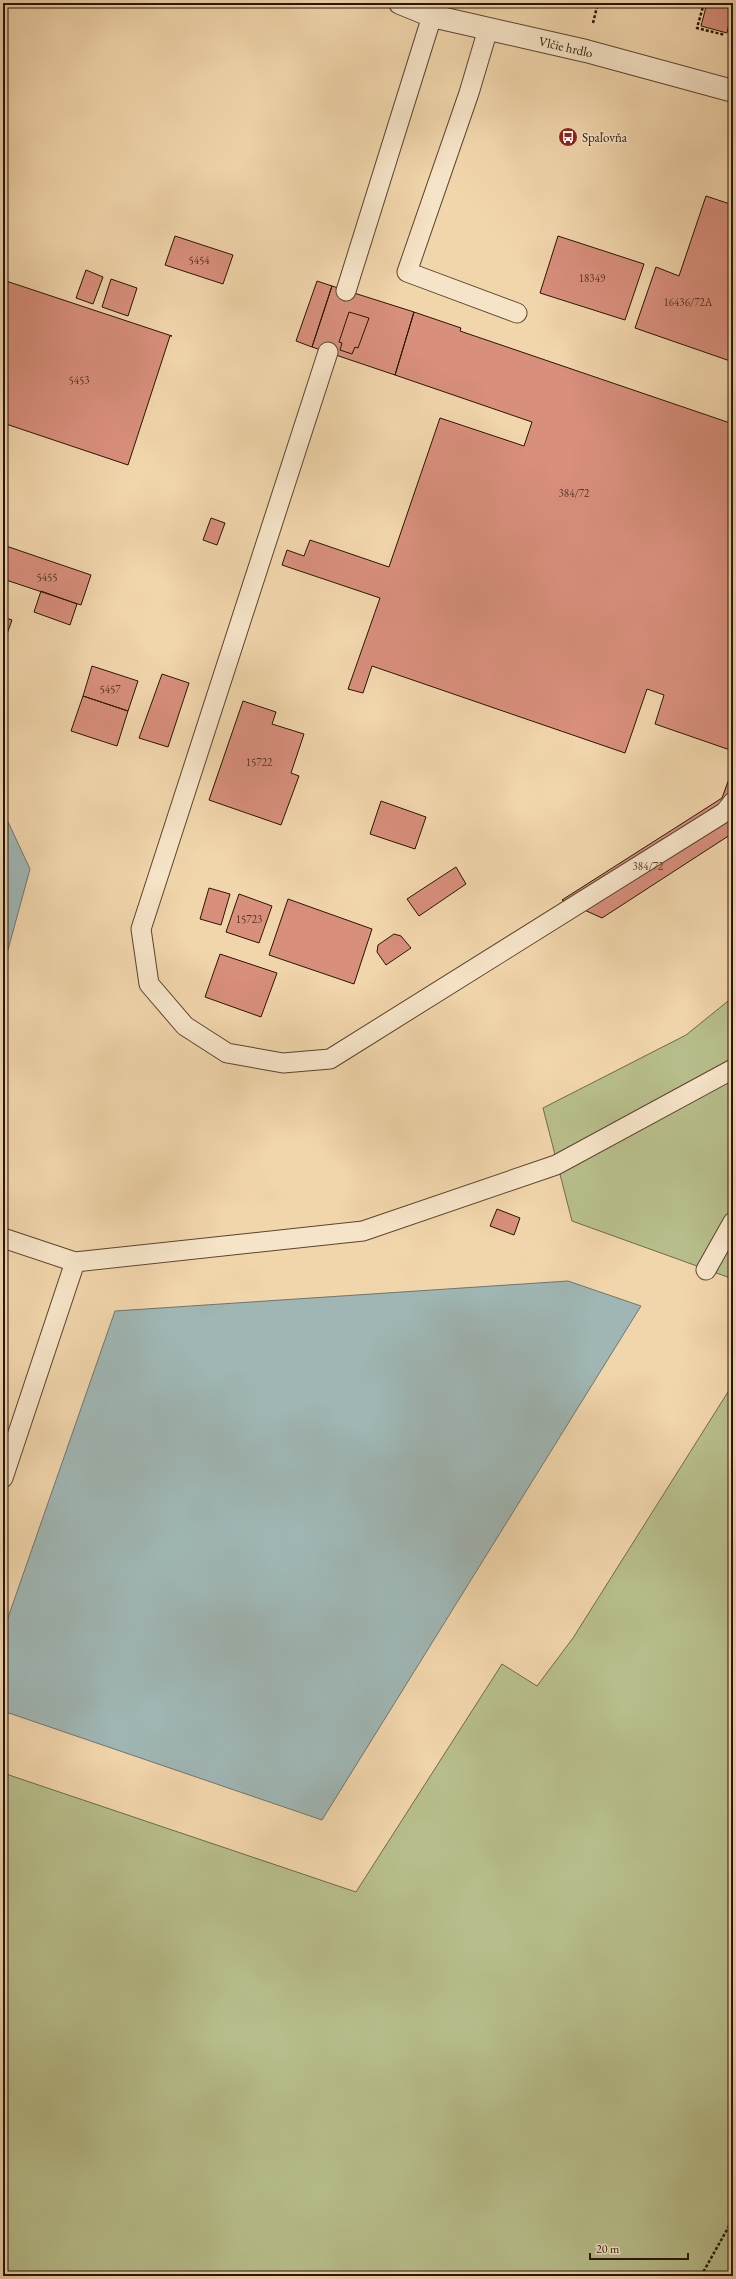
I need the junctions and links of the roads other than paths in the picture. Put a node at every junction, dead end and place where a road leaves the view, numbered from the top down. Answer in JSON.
{"nodes":[{"id":1,"x":400,"y":3,"type":"edge"},
{"id":2,"x":432,"y":16,"type":"junction"},
{"id":3,"x":488,"y":29,"type":"junction"},
{"id":4,"x":733,"y":91,"type":"edge"},
{"id":5,"x":346,"y":291,"type":"dead end"},
{"id":6,"x":517,"y":313,"type":"dead end"},
{"id":7,"x":328,"y":352,"type":"dead end"},
{"id":8,"x":733,"y":802,"type":"edge"},
{"id":9,"x":733,"y":1069,"type":"edge"},
{"id":10,"x":733,"y":1222,"type":"edge"},
{"id":11,"x":3,"y":1238,"type":"edge"},
{"id":12,"x":75,"y":1262,"type":"junction"},
{"id":13,"x":706,"y":1270,"type":"dead end"},
{"id":14,"x":3,"y":1478,"type":"edge"}],
"edges":[{"from":1,"to":2,"type":"street","name":"Vlčie hrdlo"},
{"from":2,"to":3,"type":"street","name":"Vlčie hrdlo"},
{"from":2,"to":5,"type":"lane"},
{"from":3,"to":4,"type":"street","name":"Vlčie hrdlo"},
{"from":3,"to":6,"type":"lane"},
{"from":7,"to":8,"type":"lane"},
{"from":9,"to":12,"type":"lane"},
{"from":10,"to":13,"type":"lane"},
{"from":11,"to":12,"type":"lane"},
{"from":12,"to":14,"type":"lane"}]}
